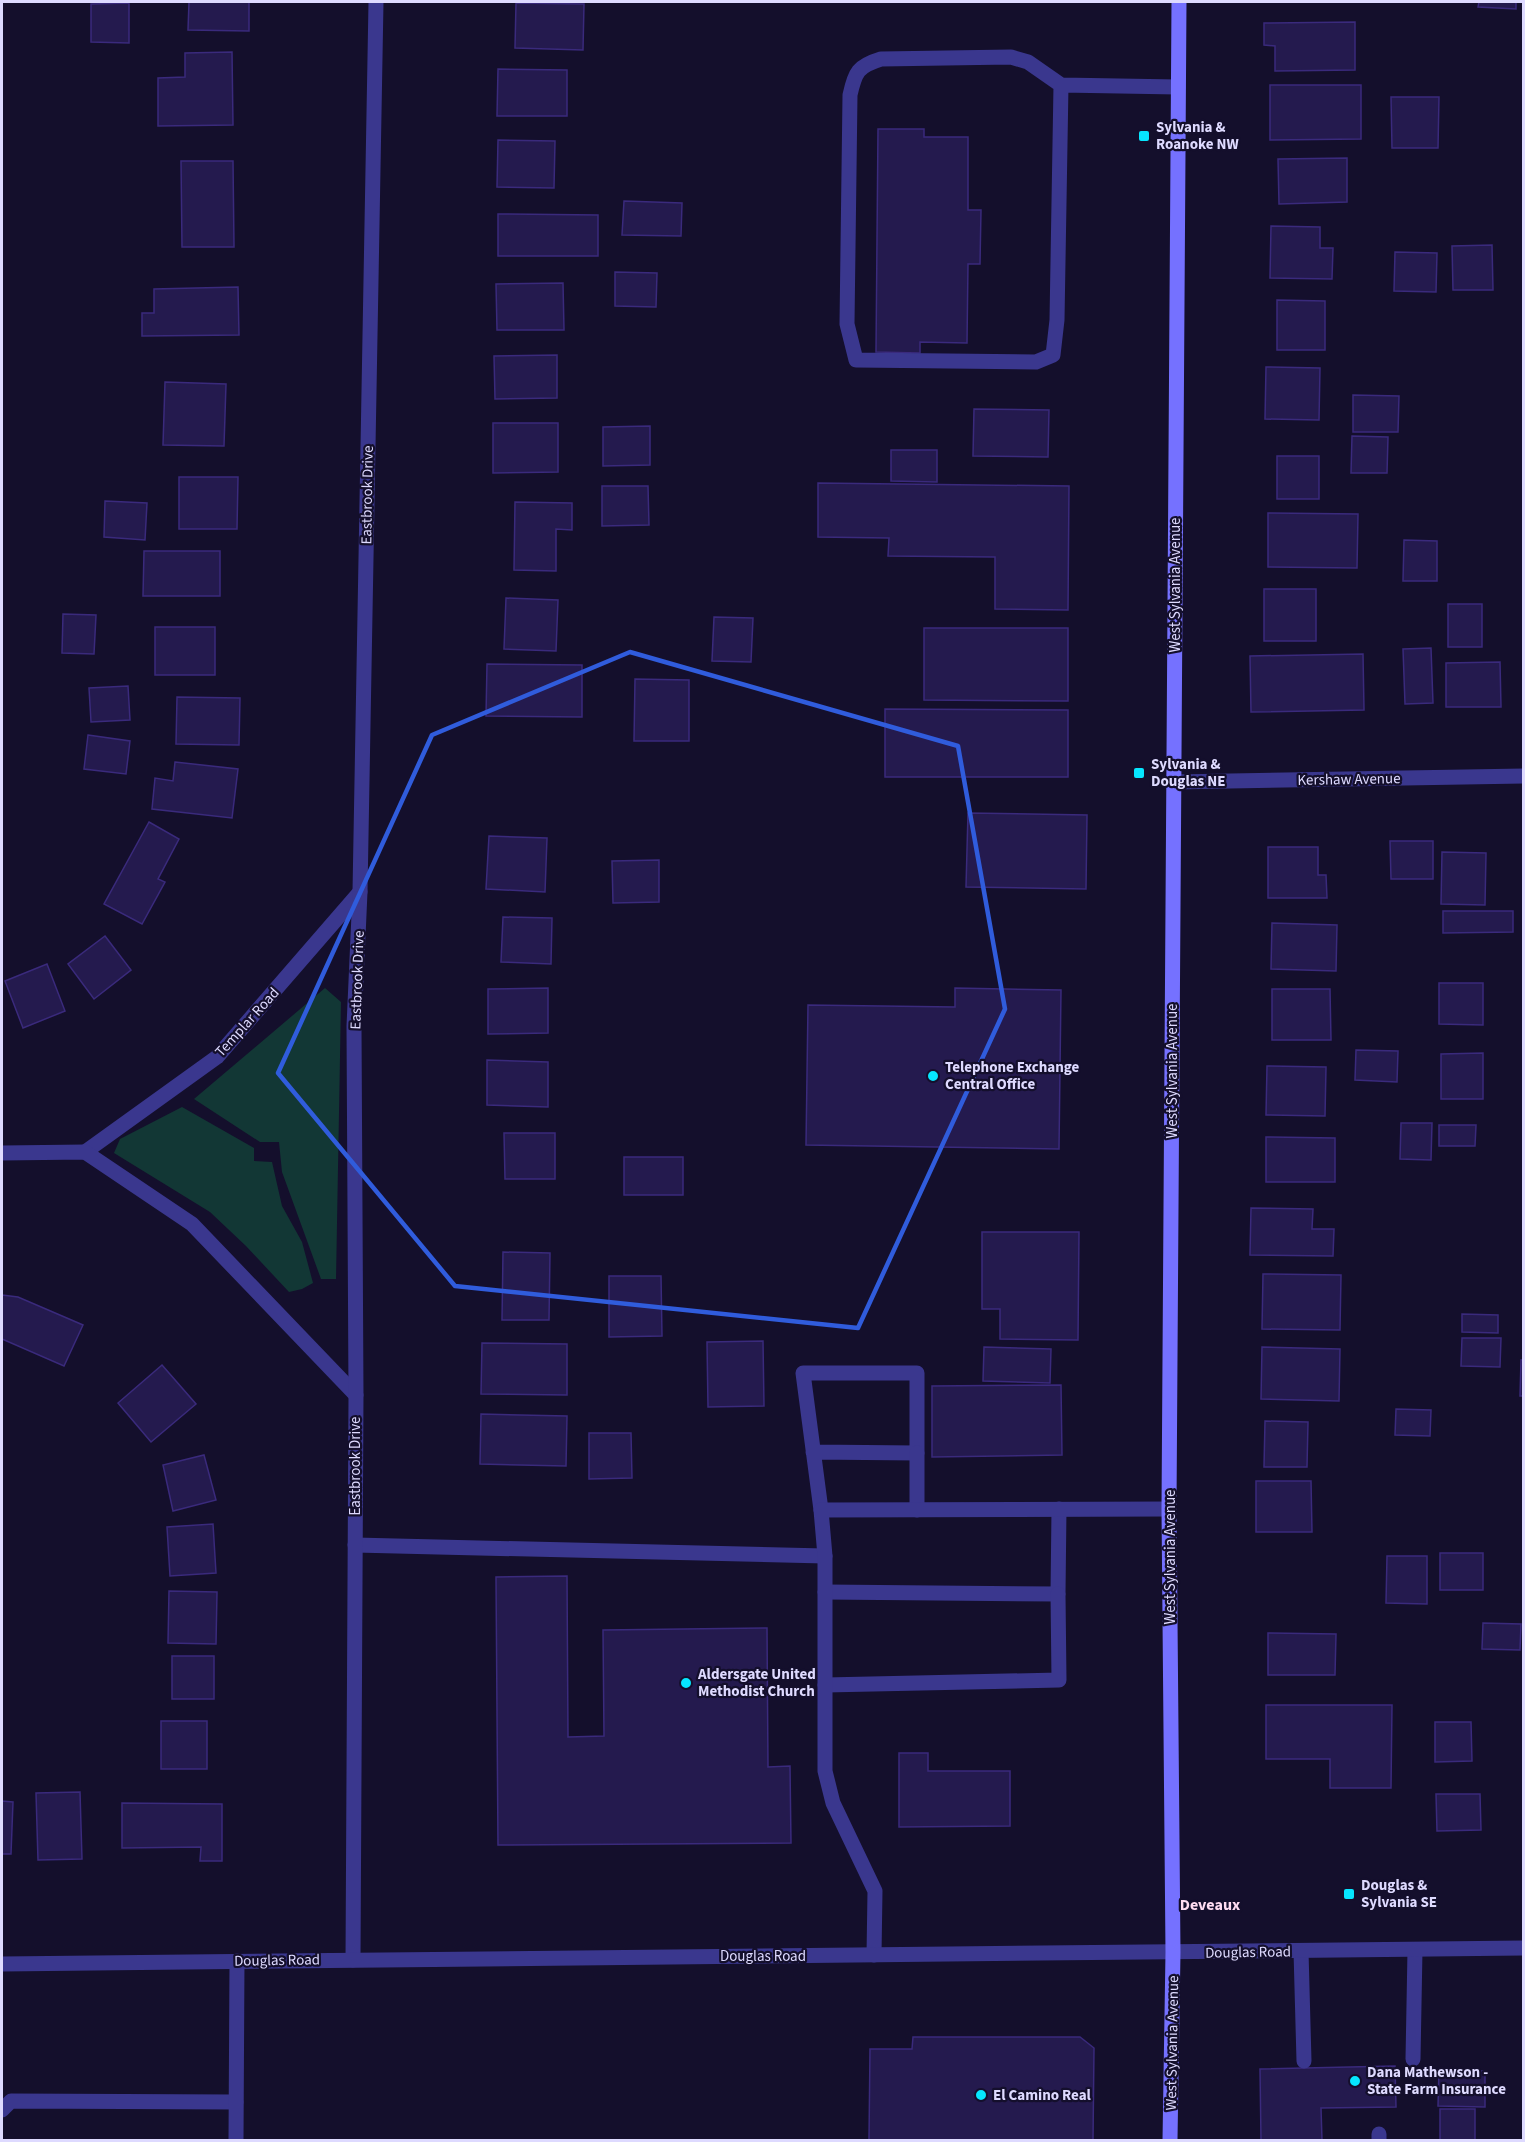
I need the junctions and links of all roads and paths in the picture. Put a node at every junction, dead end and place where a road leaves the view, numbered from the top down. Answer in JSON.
{"nodes":[{"id":1,"x":376,"y":2,"type":"edge"},
{"id":2,"x":1179,"y":2,"type":"edge"},
{"id":3,"x":1061,"y":85,"type":"junction"},
{"id":4,"x":1178,"y":87,"type":"junction"},
{"id":5,"x":1524,"y":776,"type":"edge"},
{"id":6,"x":1174,"y":782,"type":"junction"},
{"id":7,"x":360,"y":892,"type":"junction"},
{"id":8,"x":85,"y":1152,"type":"junction"},
{"id":9,"x":2,"y":1153,"type":"edge"},
{"id":10,"x":356,"y":1395,"type":"junction"},
{"id":11,"x":813,"y":1452,"type":"junction"},
{"id":12,"x":917,"y":1453,"type":"junction"},
{"id":13,"x":1059,"y":1509,"type":"junction"},
{"id":14,"x":1169,"y":1509,"type":"junction"},
{"id":15,"x":821,"y":1510,"type":"junction"},
{"id":16,"x":917,"y":1510,"type":"junction"},
{"id":17,"x":355,"y":1545,"type":"junction"},
{"id":18,"x":825,"y":1556,"type":"junction"},
{"id":19,"x":825,"y":1592,"type":"junction"},
{"id":20,"x":1058,"y":1594,"type":"junction"},
{"id":21,"x":825,"y":1685,"type":"junction"},
{"id":22,"x":1524,"y":1948,"type":"edge"},
{"id":23,"x":1415,"y":1950,"type":"junction"},
{"id":24,"x":1301,"y":1951,"type":"junction"},
{"id":25,"x":1173,"y":1952,"type":"junction"},
{"id":26,"x":874,"y":1955,"type":"junction"},
{"id":27,"x":353,"y":1959,"type":"junction"},
{"id":28,"x":237,"y":1961,"type":"junction"},
{"id":29,"x":2,"y":1964,"type":"edge"},
{"id":30,"x":1413,"y":2059,"type":"dead end"},
{"id":31,"x":1304,"y":2061,"type":"dead end"},
{"id":32,"x":236,"y":2102,"type":"junction"},
{"id":33,"x":5,"y":2104,"type":"edge"},
{"id":34,"x":236,"y":2140,"type":"edge"},
{"id":35,"x":1170,"y":2140,"type":"edge"}],
"edges":[{"from":1,"to":7,"type":"street","name":"Eastbrook Drive"},
{"from":2,"to":4,"type":"main road","name":"West Sylvania Avenue"},
{"from":3,"to":3,"type":"street"},
{"from":3,"to":4,"type":"street"},
{"from":4,"to":6,"type":"main road","name":"West Sylvania Avenue"},
{"from":5,"to":6,"type":"street","name":"Kershaw Avenue"},
{"from":6,"to":14,"type":"main road","name":"West Sylvania Avenue"},
{"from":7,"to":8,"type":"street","name":"Templar Road"},
{"from":7,"to":10,"type":"street","name":"Eastbrook Drive"},
{"from":8,"to":9,"type":"street"},
{"from":8,"to":10,"type":"street"},
{"from":10,"to":17,"type":"street","name":"Eastbrook Drive"},
{"from":11,"to":12,"type":"street"},
{"from":11,"to":12,"type":"street"},
{"from":11,"to":15,"type":"street"},
{"from":12,"to":16,"type":"street"},
{"from":13,"to":14,"type":"street"},
{"from":13,"to":16,"type":"street"},
{"from":13,"to":20,"type":"street"},
{"from":14,"to":25,"type":"main road","name":"West Sylvania Avenue"},
{"from":15,"to":16,"type":"street"},
{"from":15,"to":18,"type":"street"},
{"from":17,"to":18,"type":"street"},
{"from":17,"to":27,"type":"street","name":"Eastbrook Drive"},
{"from":18,"to":19,"type":"street"},
{"from":19,"to":20,"type":"street"},
{"from":19,"to":21,"type":"street"},
{"from":20,"to":21,"type":"street"},
{"from":21,"to":26,"type":"street"},
{"from":22,"to":23,"type":"street","name":"Douglas Road"},
{"from":23,"to":24,"type":"street","name":"Douglas Road"},
{"from":23,"to":30,"type":"street"},
{"from":24,"to":25,"type":"street","name":"Douglas Road"},
{"from":24,"to":31,"type":"street"},
{"from":25,"to":26,"type":"street","name":"Douglas Road"},
{"from":25,"to":35,"type":"main road","name":"West Sylvania Avenue"},
{"from":26,"to":27,"type":"street","name":"Douglas Road"},
{"from":27,"to":28,"type":"street","name":"Douglas Road"},
{"from":28,"to":29,"type":"street","name":"Douglas Road"},
{"from":28,"to":32,"type":"street"},
{"from":32,"to":33,"type":"street"},
{"from":32,"to":34,"type":"street"}]}
